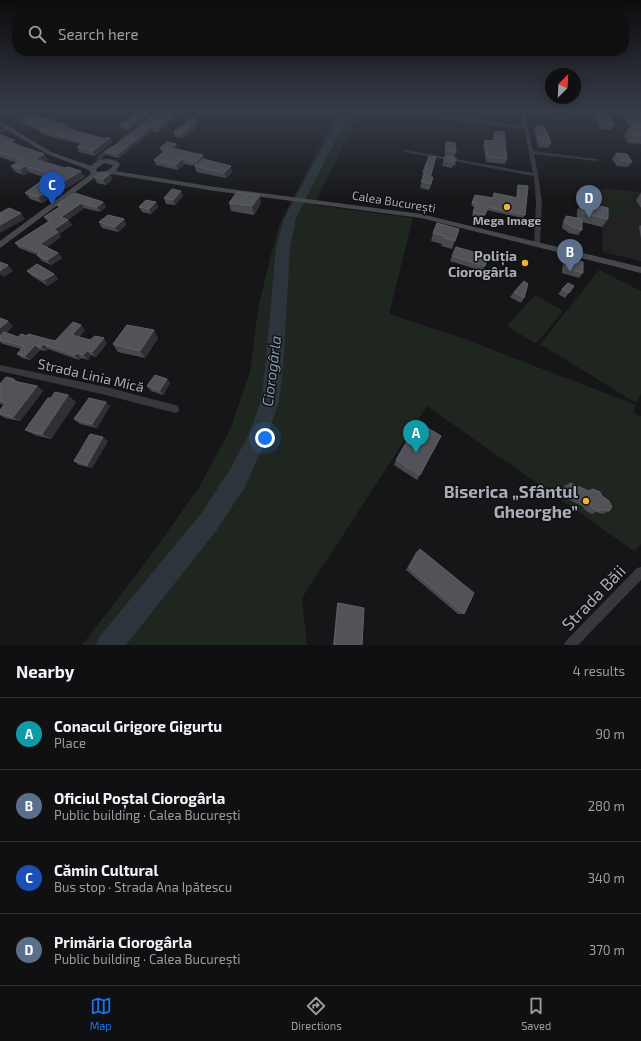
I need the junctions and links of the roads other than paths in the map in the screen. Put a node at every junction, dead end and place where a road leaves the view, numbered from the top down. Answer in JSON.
{"nodes":[{"id":1,"x":30,"y":141,"type":"edge"},
{"id":2,"x":121,"y":141,"type":"edge"},
{"id":3,"x":529,"y":141,"type":"edge"},
{"id":4,"x":405,"y":151,"type":"dead end"},
{"id":5,"x":532,"y":152,"type":"junction"},
{"id":6,"x":596,"y":160,"type":"dead end"},
{"id":7,"x":95,"y":167,"type":"junction"},
{"id":8,"x":116,"y":169,"type":"junction"},
{"id":9,"x":109,"y":172,"type":"junction"},
{"id":10,"x":536,"y":175,"type":"junction"},
{"id":11,"x":139,"y":177,"type":"junction"},
{"id":12,"x":537,"y":244,"type":"junction"},
{"id":13,"x":0,"y":245,"type":"edge"},
{"id":14,"x":641,"y":270,"type":"edge"},
{"id":15,"x":0,"y":368,"type":"edge"},
{"id":16,"x":175,"y":409,"type":"dead end"},
{"id":17,"x":641,"y":572,"type":"edge"},
{"id":18,"x":570,"y":645,"type":"edge"}],
"edges":[{"from":1,"to":7,"type":"main road"},
{"from":2,"to":7,"type":"street"},
{"from":3,"to":5,"type":"street"},
{"from":4,"to":10,"type":"street"},
{"from":5,"to":6,"type":"street"},
{"from":5,"to":10,"type":"street"},
{"from":7,"to":8,"type":"main road","name":"Calea București"},
{"from":7,"to":9,"type":"main road"},
{"from":7,"to":13,"type":"main road"},
{"from":8,"to":9,"type":"main road"},
{"from":8,"to":11,"type":"main road","name":"Calea București"},
{"from":9,"to":11,"type":"main road","name":"Calea București"},
{"from":10,"to":12,"type":"street"},
{"from":11,"to":12,"type":"main road","name":"Calea București"},
{"from":12,"to":14,"type":"main road","name":"Calea București"},
{"from":15,"to":16,"type":"street","name":"Strada Linia Mică"},
{"from":17,"to":18,"type":"street","name":"Strada Băii"}]}
